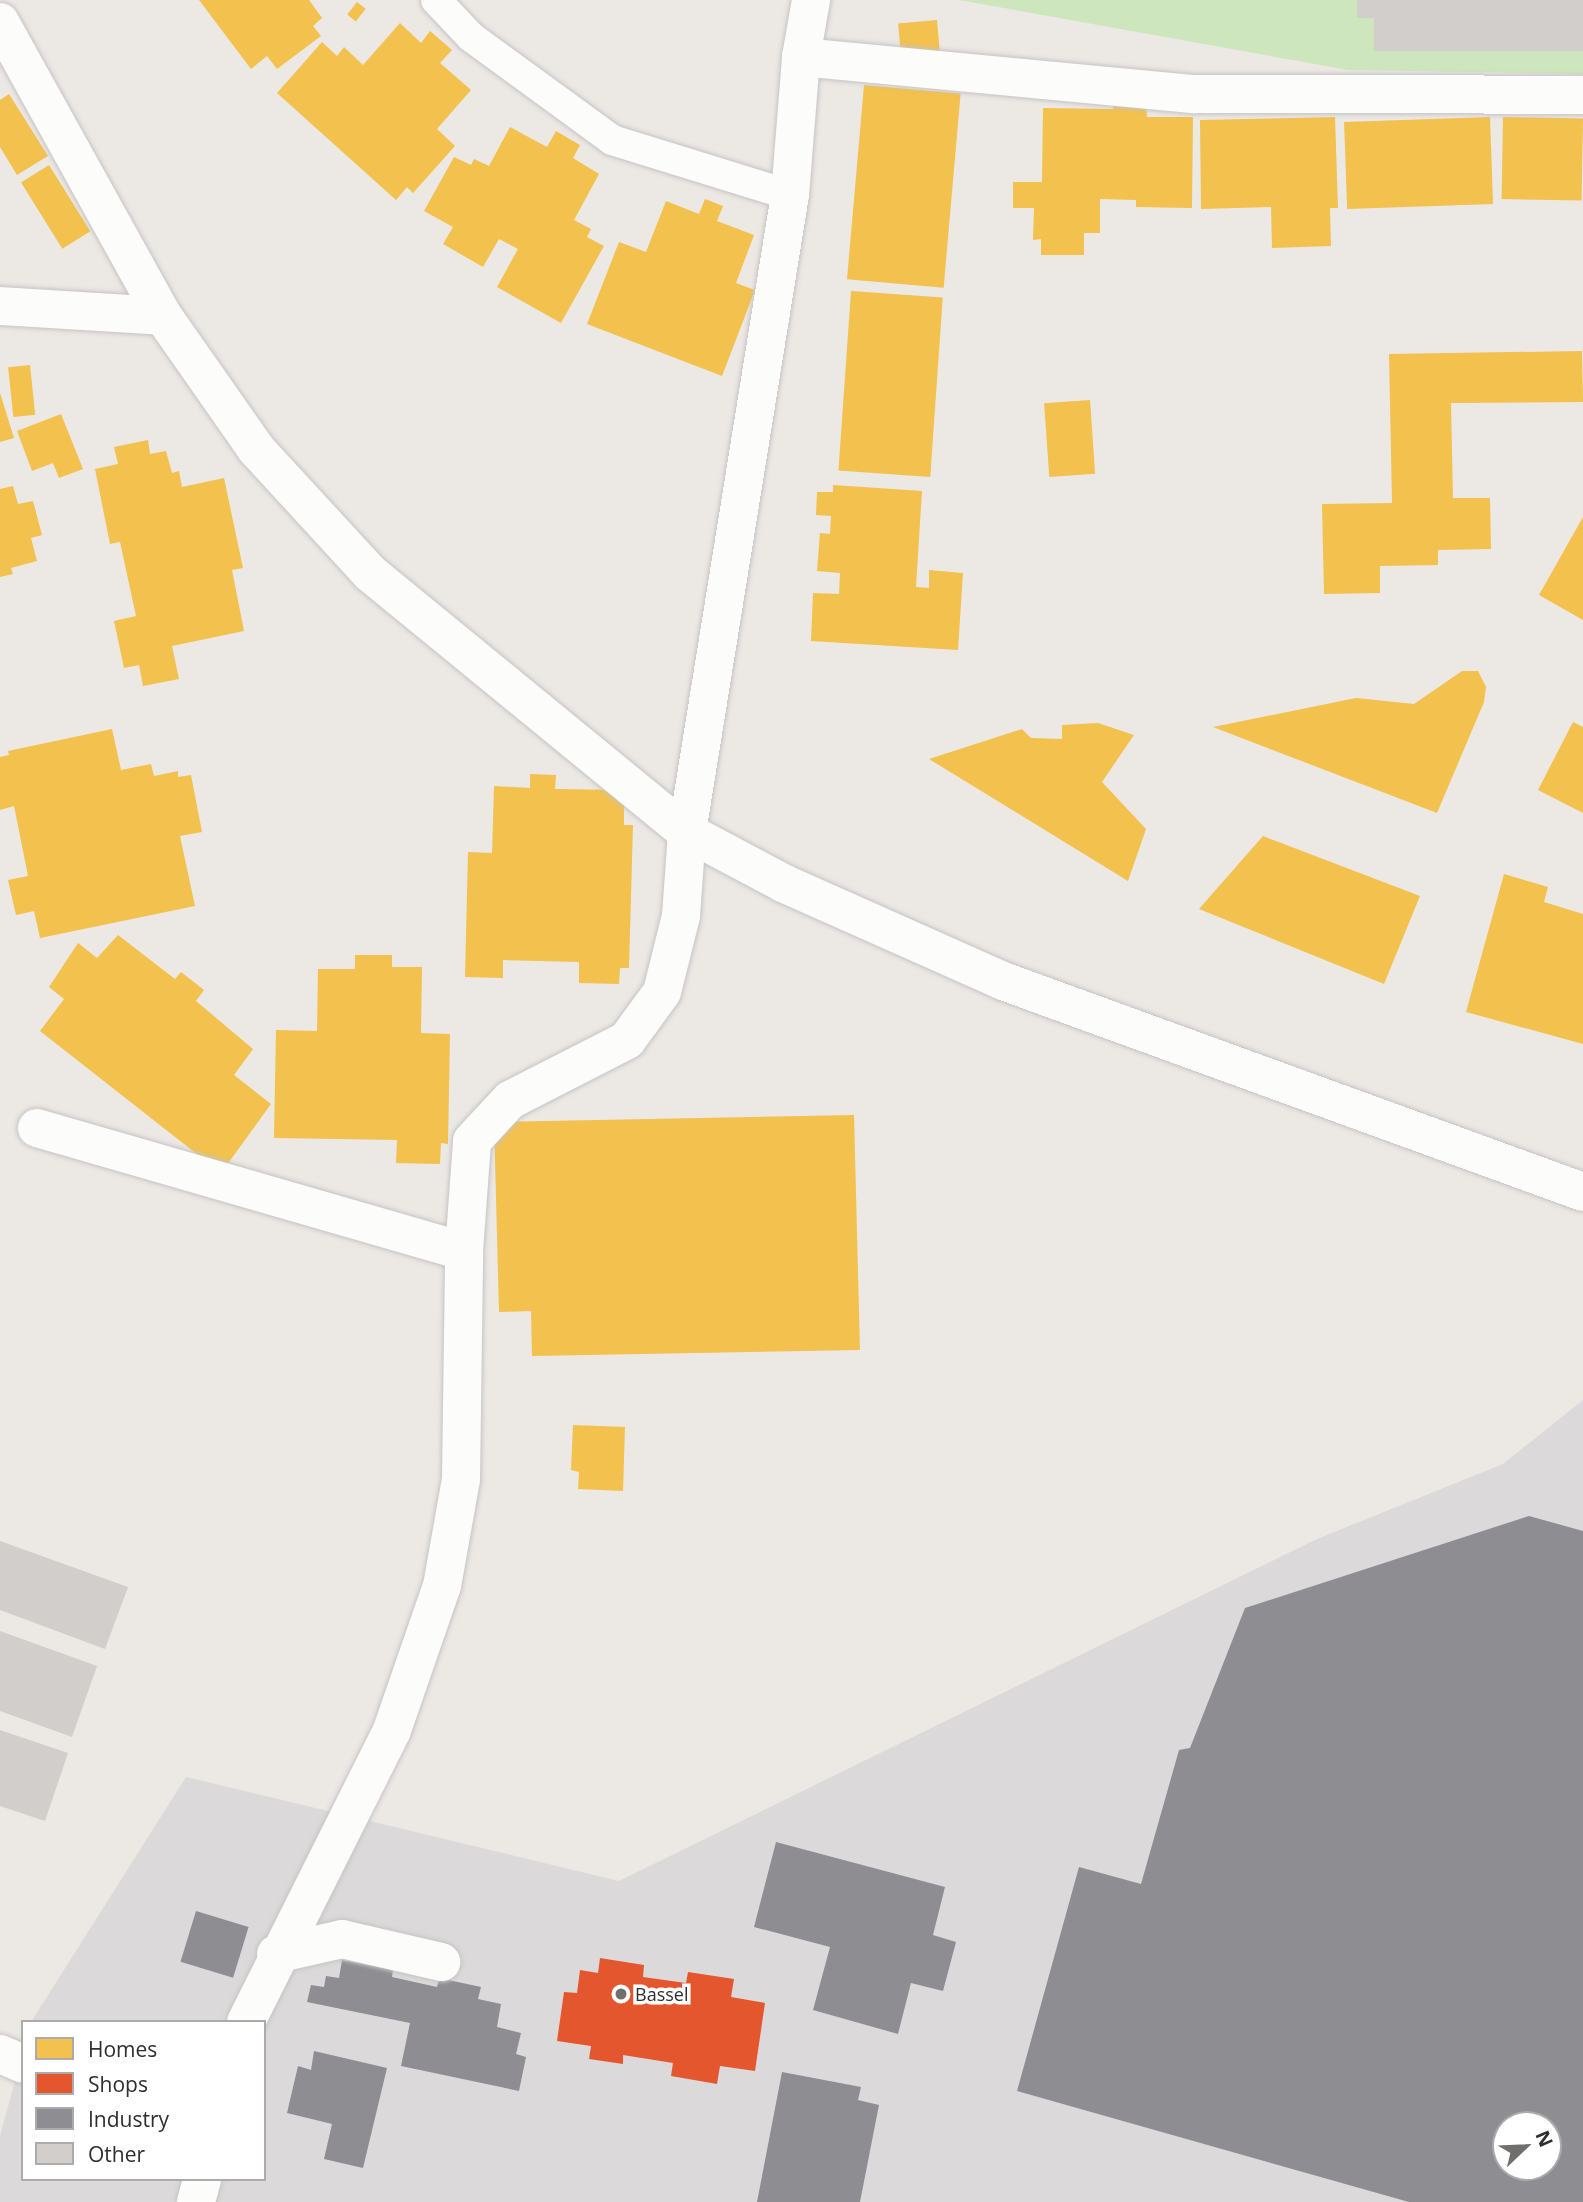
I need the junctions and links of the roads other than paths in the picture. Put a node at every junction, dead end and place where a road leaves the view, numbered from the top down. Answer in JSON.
{"nodes":[{"id":1,"x":436,"y":0,"type":"edge"},
{"id":2,"x":811,"y":0,"type":"edge"},
{"id":3,"x":0,"y":22,"type":"edge"},
{"id":4,"x":801,"y":57,"type":"junction"},
{"id":5,"x":1583,"y":95,"type":"edge"},
{"id":6,"x":790,"y":195,"type":"junction"},
{"id":7,"x":0,"y":306,"type":"edge"},
{"id":8,"x":163,"y":316,"type":"junction"},
{"id":9,"x":687,"y":832,"type":"junction"},
{"id":10,"x":37,"y":1128,"type":"dead end"},
{"id":11,"x":1583,"y":1192,"type":"edge"},
{"id":12,"x":464,"y":1251,"type":"junction"},
{"id":13,"x":276,"y":1954,"type":"junction"},
{"id":14,"x":441,"y":1962,"type":"dead end"},
{"id":15,"x":247,"y":2020,"type":"edge"},
{"id":16,"x":0,"y":2054,"type":"edge"},
{"id":17,"x":21,"y":2063,"type":"edge"},
{"id":18,"x":201,"y":2181,"type":"edge"},
{"id":19,"x":196,"y":2202,"type":"edge"}],
"edges":[{"from":1,"to":6,"type":"lane"},
{"from":2,"to":4,"type":"street"},
{"from":3,"to":8,"type":"street"},
{"from":4,"to":5,"type":"street"},
{"from":4,"to":6,"type":"street"},
{"from":6,"to":9,"type":"street"},
{"from":7,"to":8,"type":"street"},
{"from":8,"to":9,"type":"street"},
{"from":9,"to":11,"type":"street"},
{"from":9,"to":12,"type":"street"},
{"from":10,"to":12,"type":"street"},
{"from":12,"to":13,"type":"street"},
{"from":13,"to":14,"type":"street"},
{"from":13,"to":15,"type":"street"},
{"from":16,"to":17,"type":"street"},
{"from":18,"to":19,"type":"street"}]}
